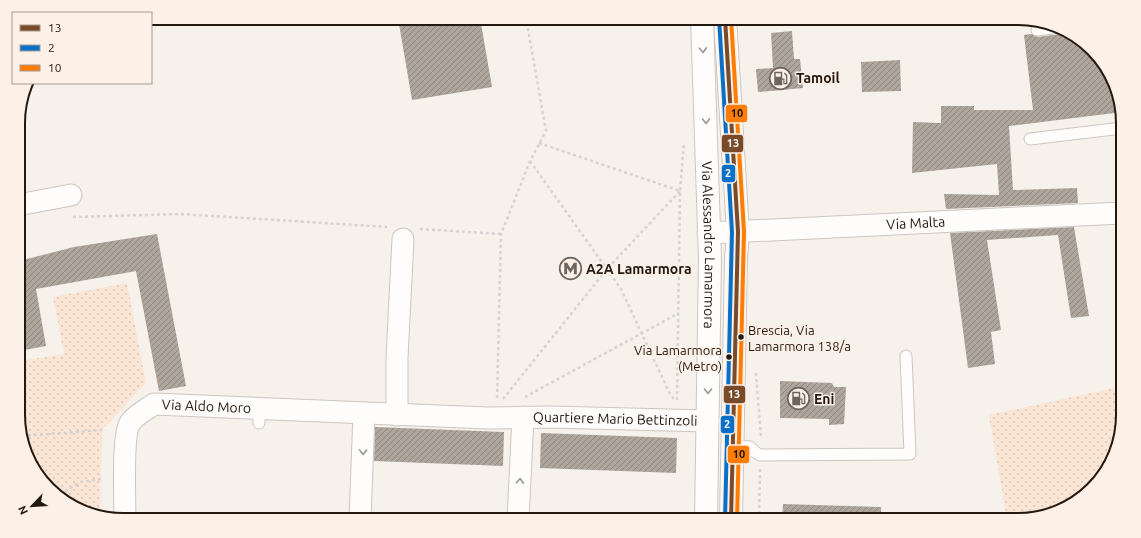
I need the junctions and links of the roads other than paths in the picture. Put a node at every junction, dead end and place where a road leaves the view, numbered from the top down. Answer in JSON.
{"nodes":[{"id":1,"x":702,"y":25,"type":"edge"},
{"id":2,"x":725,"y":25,"type":"edge"},
{"id":3,"x":1047,"y":29,"type":"edge"},
{"id":4,"x":1038,"y":30,"type":"dead end"},
{"id":5,"x":1116,"y":129,"type":"edge"},
{"id":6,"x":1030,"y":139,"type":"dead end"},
{"id":7,"x":71,"y":195,"type":"dead end"},
{"id":8,"x":25,"y":204,"type":"edge"},
{"id":9,"x":1116,"y":213,"type":"edge"},
{"id":10,"x":404,"y":232,"type":"road end"},
{"id":11,"x":738,"y":232,"type":"junction"},
{"id":12,"x":708,"y":233,"type":"junction"},
{"id":13,"x":906,"y":356,"type":"dead end"},
{"id":14,"x":522,"y":408,"type":"junction"},
{"id":15,"x":364,"y":413,"type":"junction"},
{"id":16,"x":397,"y":415,"type":"junction"},
{"id":17,"x":708,"y":421,"type":"junction"},
{"id":18,"x":733,"y":446,"type":"junction"},
{"id":19,"x":125,"y":513,"type":"edge"},
{"id":20,"x":360,"y":513,"type":"edge"},
{"id":21,"x":518,"y":513,"type":"edge"},
{"id":22,"x":706,"y":513,"type":"edge"},
{"id":23,"x":730,"y":513,"type":"edge"}],
"edges":[{"from":1,"to":12,"type":"main road","name":"Via Alessandro Lamarmora","one_way":true},
{"from":2,"to":11,"type":"main road","name":"Via Alessandro Lamarmora"},
{"from":3,"to":4,"type":"lane"},
{"from":5,"to":6,"type":"lane"},
{"from":7,"to":8,"type":"street"},
{"from":9,"to":11,"type":"street","name":"Via Malta"},
{"from":10,"to":16,"type":"street"},
{"from":11,"to":12,"type":"street","name":"Via Malta"},
{"from":11,"to":18,"type":"main road","name":"Via Alessandro Lamarmora"},
{"from":12,"to":17,"type":"main road","name":"Via Alessandro Lamarmora","one_way":true},
{"from":13,"to":18,"type":"lane"},
{"from":14,"to":16,"type":"street","name":"Quartiere Mario Bettinzoli"},
{"from":14,"to":17,"type":"street","name":"Quartiere Mario Bettinzoli"},
{"from":21,"to":14,"type":"street","name":"Quartiere Mario Bettinzoli","one_way":true},
{"from":15,"to":16,"type":"street","name":"Quartiere Mario Bettinzoli"},
{"from":15,"to":19,"type":"street","name":"Via Aldo Moro"},
{"from":15,"to":20,"type":"street","one_way":true},
{"from":17,"to":22,"type":"main road","name":"Via Alessandro Lamarmora"},
{"from":18,"to":23,"type":"main road","name":"Via Alessandro Lamarmora"}]}
